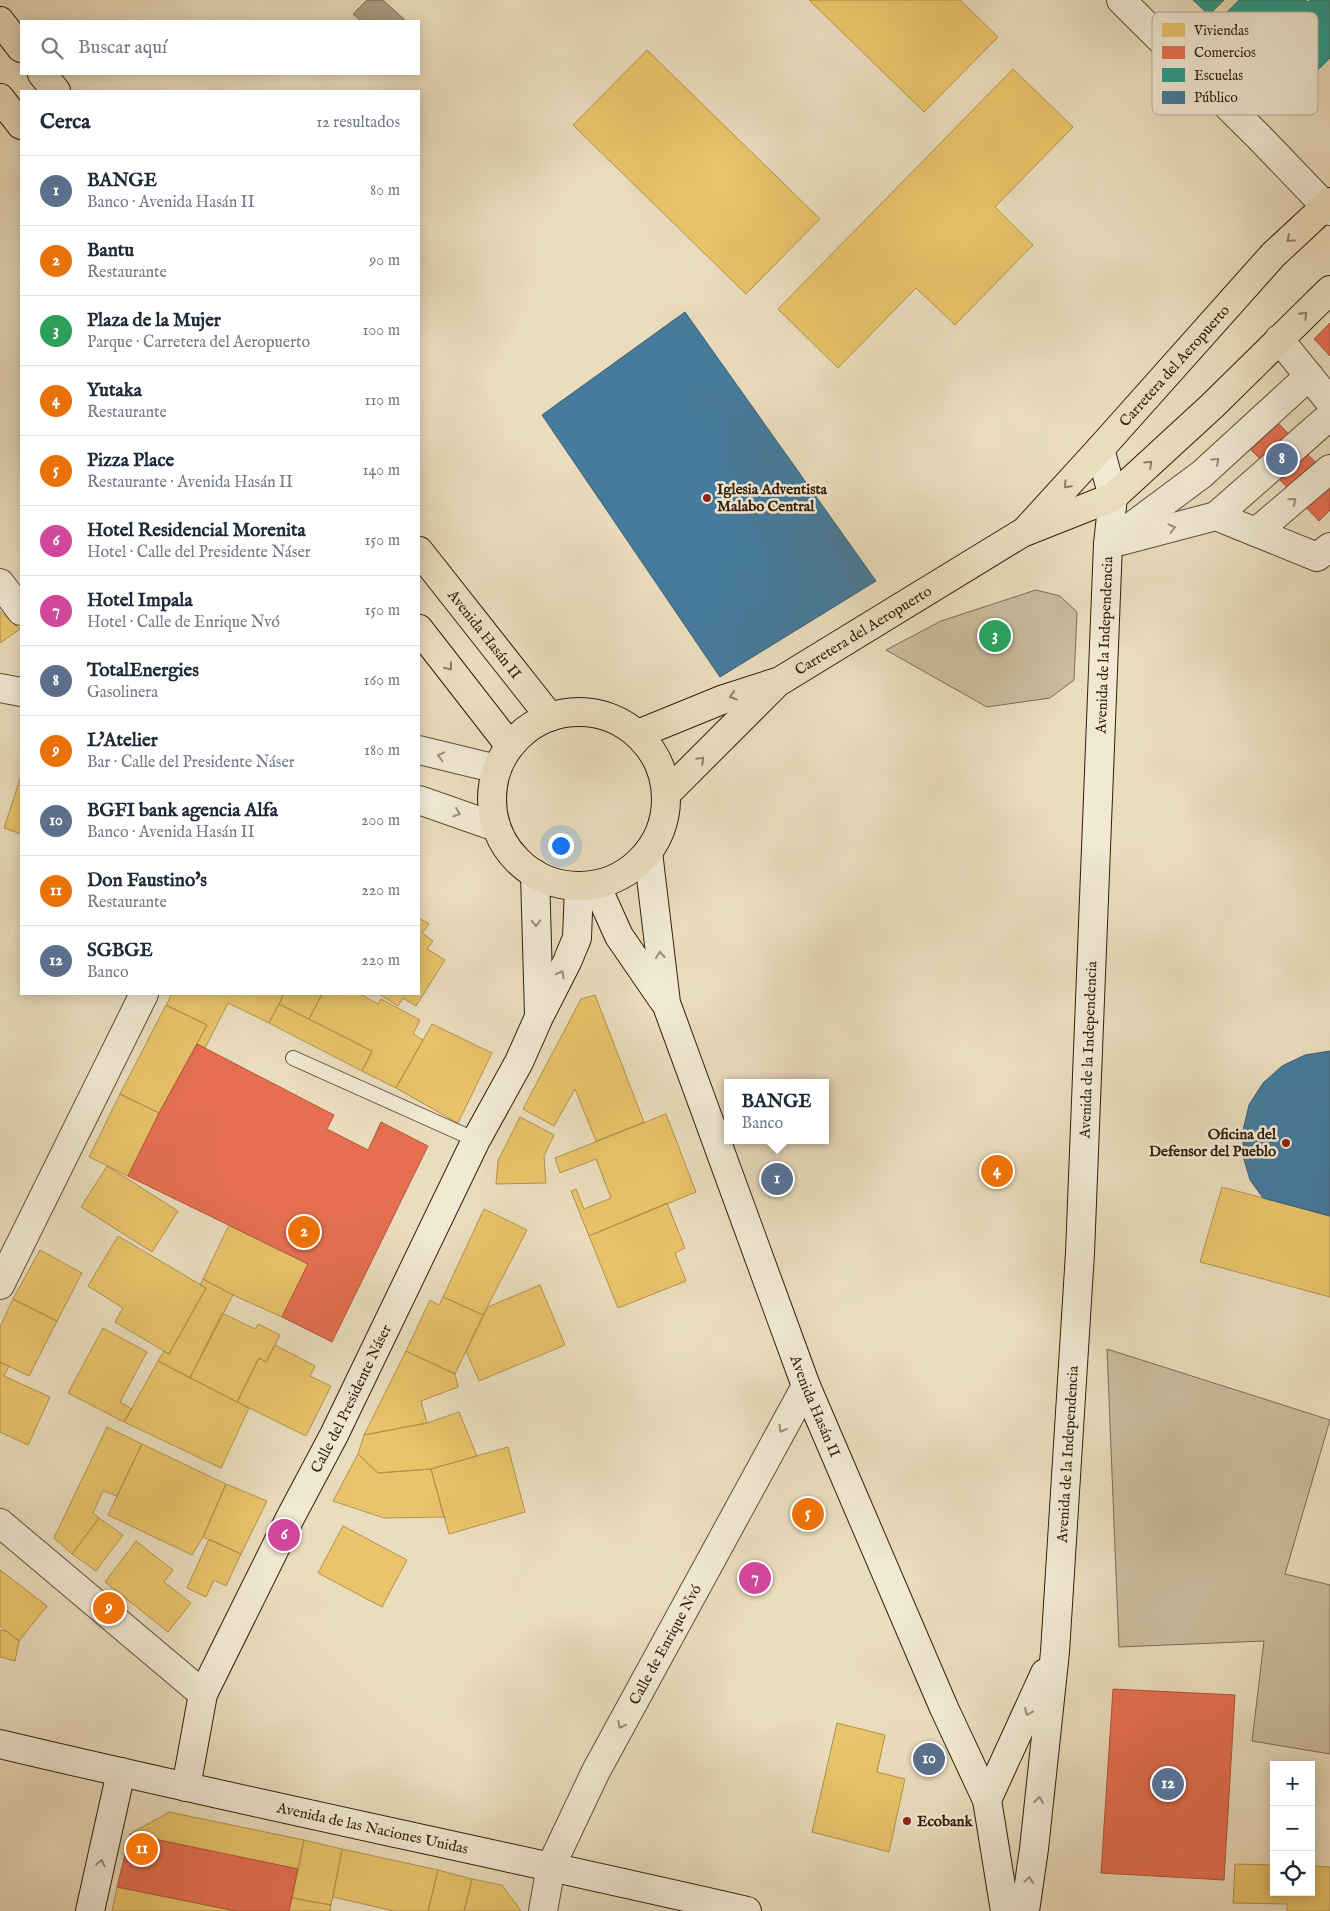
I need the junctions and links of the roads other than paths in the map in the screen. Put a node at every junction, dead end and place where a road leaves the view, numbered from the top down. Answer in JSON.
{"nodes":[{"id":1,"x":1121,"y":0,"type":"edge"},
{"id":2,"x":0,"y":21,"type":"edge"},
{"id":3,"x":1152,"y":31,"type":"edge"},
{"id":4,"x":20,"y":47,"type":"edge"},
{"id":5,"x":43,"y":75,"type":"edge"},
{"id":6,"x":55,"y":90,"type":"edge"},
{"id":7,"x":0,"y":98,"type":"edge"},
{"id":8,"x":1237,"y":115,"type":"edge"},
{"id":9,"x":20,"y":124,"type":"edge"},
{"id":10,"x":1329,"y":207,"type":"edge"},
{"id":11,"x":1330,"y":290,"type":"edge"},
{"id":12,"x":1279,"y":340,"type":"junction"},
{"id":13,"x":1309,"y":376,"type":"junction"},
{"id":14,"x":1330,"y":402,"type":"edge"},
{"id":15,"x":1330,"y":416,"type":"edge"},
{"id":16,"x":1100,"y":449,"type":"junction"},
{"id":17,"x":1330,"y":469,"type":"edge"},
{"id":18,"x":1114,"y":497,"type":"junction"},
{"id":19,"x":1216,"y":516,"type":"junction"},
{"id":20,"x":1256,"y":532,"type":"junction"},
{"id":21,"x":1022,"y":534,"type":"junction"},
{"id":22,"x":1108,"y":544,"type":"junction"},
{"id":23,"x":1330,"y":548,"type":"edge"},
{"id":24,"x":420,"y":552,"type":"edge"},
{"id":25,"x":0,"y":583,"type":"edge"},
{"id":26,"x":20,"y":609,"type":"edge"},
{"id":27,"x":420,"y":630,"type":"edge"},
{"id":28,"x":780,"y":681,"type":"junction"},
{"id":29,"x":0,"y":688,"type":"edge"},
{"id":30,"x":20,"y":692,"type":"edge"},
{"id":31,"x":550,"y":717,"type":"junction"},
{"id":32,"x":638,"y":734,"type":"junction"},
{"id":33,"x":510,"y":746,"type":"junction"},
{"id":34,"x":420,"y":750,"type":"edge"},
{"id":35,"x":497,"y":769,"type":"junction"},
{"id":36,"x":666,"y":794,"type":"junction"},
{"id":37,"x":420,"y":800,"type":"edge"},
{"id":38,"x":496,"y":826,"type":"junction"},
{"id":39,"x":648,"y":852,"type":"junction"},
{"id":40,"x":535,"y":874,"type":"junction"},
{"id":41,"x":587,"y":885,"type":"junction"},
{"id":42,"x":144,"y":995,"type":"edge"},
{"id":43,"x":666,"y":1004,"type":"junction"},
{"id":44,"x":539,"y":1017,"type":"junction"},
{"id":45,"x":293,"y":1058,"type":"dead end"},
{"id":46,"x":476,"y":1140,"type":"junction"},
{"id":47,"x":0,"y":1285,"type":"edge"},
{"id":48,"x":806,"y":1386,"type":"junction"},
{"id":49,"x":0,"y":1523,"type":"edge"},
{"id":50,"x":1056,"y":1652,"type":"junction"},
{"id":51,"x":203,"y":1694,"type":"junction"},
{"id":52,"x":0,"y":1744,"type":"edge"},
{"id":53,"x":121,"y":1772,"type":"junction"},
{"id":54,"x":186,"y":1787,"type":"junction"},
{"id":55,"x":987,"y":1800,"type":"junction"},
{"id":56,"x":995,"y":1848,"type":"junction"},
{"id":57,"x":1034,"y":1849,"type":"junction"},
{"id":58,"x":551,"y":1866,"type":"junction"},
{"id":59,"x":90,"y":1911,"type":"edge"},
{"id":60,"x":543,"y":1911,"type":"edge"},
{"id":61,"x":748,"y":1911,"type":"edge"},
{"id":62,"x":1005,"y":1911,"type":"edge"},
{"id":63,"x":1025,"y":1911,"type":"edge"}],
"edges":[{"from":1,"to":3,"type":"street"},
{"from":2,"to":4,"type":"main road"},
{"from":5,"to":6,"type":"main road"},
{"from":7,"to":9,"type":"main road"},
{"from":8,"to":10,"type":"street"},
{"from":10,"to":16,"type":"main road","name":"Carretera del Aeropuerto","one_way":true},
{"from":12,"to":11,"type":"main road","name":"Carretera del Aeropuerto","one_way":true},
{"from":12,"to":13,"type":"street"},
{"from":18,"to":12,"type":"main road","name":"Carretera del Aeropuerto","one_way":true},
{"from":13,"to":14,"type":"street"},
{"from":22,"to":13,"type":"street","one_way":true},
{"from":15,"to":19,"type":"street"},
{"from":16,"to":18,"type":"street","name":"Avenida de la Independencia"},
{"from":16,"to":21,"type":"main road","name":"Carretera del Aeropuerto","one_way":true},
{"from":20,"to":17,"type":"street","one_way":true},
{"from":18,"to":21,"type":"main road","name":"Carretera del Aeropuerto"},
{"from":18,"to":22,"type":"street","name":"Avenida de la Independencia"},
{"from":19,"to":20,"type":"street"},
{"from":22,"to":19,"type":"street","one_way":true},
{"from":20,"to":23,"type":"street"},
{"from":21,"to":28,"type":"main road","name":"Carretera del Aeropuerto"},
{"from":22,"to":50,"type":"street","name":"Avenida de la Independencia"},
{"from":24,"to":31,"type":"main road","name":"Avenida Hasán II"},
{"from":25,"to":26,"type":"street"},
{"from":27,"to":33,"type":"main road","one_way":true},
{"from":28,"to":32,"type":"main road","name":"Carretera del Aeropuerto","one_way":true},
{"from":36,"to":28,"type":"main road","name":"Carretera del Aeropuerto","one_way":true},
{"from":29,"to":30,"type":"street"},
{"from":31,"to":32,"type":"main road"},
{"from":31,"to":33,"type":"main road"},
{"from":32,"to":36,"type":"main road"},
{"from":33,"to":35,"type":"main road"},
{"from":35,"to":34,"type":"street","one_way":true},
{"from":35,"to":38,"type":"main road"},
{"from":36,"to":39,"type":"main road"},
{"from":37,"to":38,"type":"street","one_way":true},
{"from":38,"to":40,"type":"main road"},
{"from":39,"to":41,"type":"main road"},
{"from":43,"to":39,"type":"street","name":"Avenida Hasán II","one_way":true},
{"from":40,"to":41,"type":"main road"},
{"from":40,"to":44,"type":"street","name":"Calle del Presidente Náser","one_way":true},
{"from":41,"to":43,"type":"street","name":"Avenida Hasán II"},
{"from":44,"to":41,"type":"street","name":"Calle del Presidente Náser","one_way":true},
{"from":42,"to":47,"type":"street"},
{"from":43,"to":48,"type":"street","name":"Avenida Hasán II"},
{"from":44,"to":46,"type":"street","name":"Calle del Presidente Náser"},
{"from":45,"to":46,"type":"lane"},
{"from":46,"to":51,"type":"street","name":"Calle del Presidente Náser"},
{"from":48,"to":55,"type":"street","name":"Avenida Hasán II"},
{"from":48,"to":58,"type":"street","name":"Calle de Enrique Nvó","one_way":true},
{"from":49,"to":51,"type":"street"},
{"from":50,"to":55,"type":"street","name":"Avenida de la Independencia","one_way":true},
{"from":57,"to":50,"type":"street","name":"Avenida de la Independencia","one_way":true},
{"from":51,"to":54,"type":"street","name":"Calle del Presidente Náser"},
{"from":52,"to":53,"type":"street","name":"Avenida de las Naciones Unidas"},
{"from":53,"to":54,"type":"street","name":"Avenida de las Naciones Unidas"},
{"from":59,"to":53,"type":"street","one_way":true},
{"from":54,"to":58,"type":"street","name":"Avenida de las Naciones Unidas"},
{"from":55,"to":56,"type":"street"},
{"from":56,"to":57,"type":"street"},
{"from":56,"to":62,"type":"street"},
{"from":63,"to":57,"type":"street","name":"Avenida de la Independencia","one_way":true},
{"from":58,"to":60,"type":"street","name":"Calle de Enrique Nvó"},
{"from":58,"to":61,"type":"street","name":"Avenida de las Naciones Unidas"}]}
